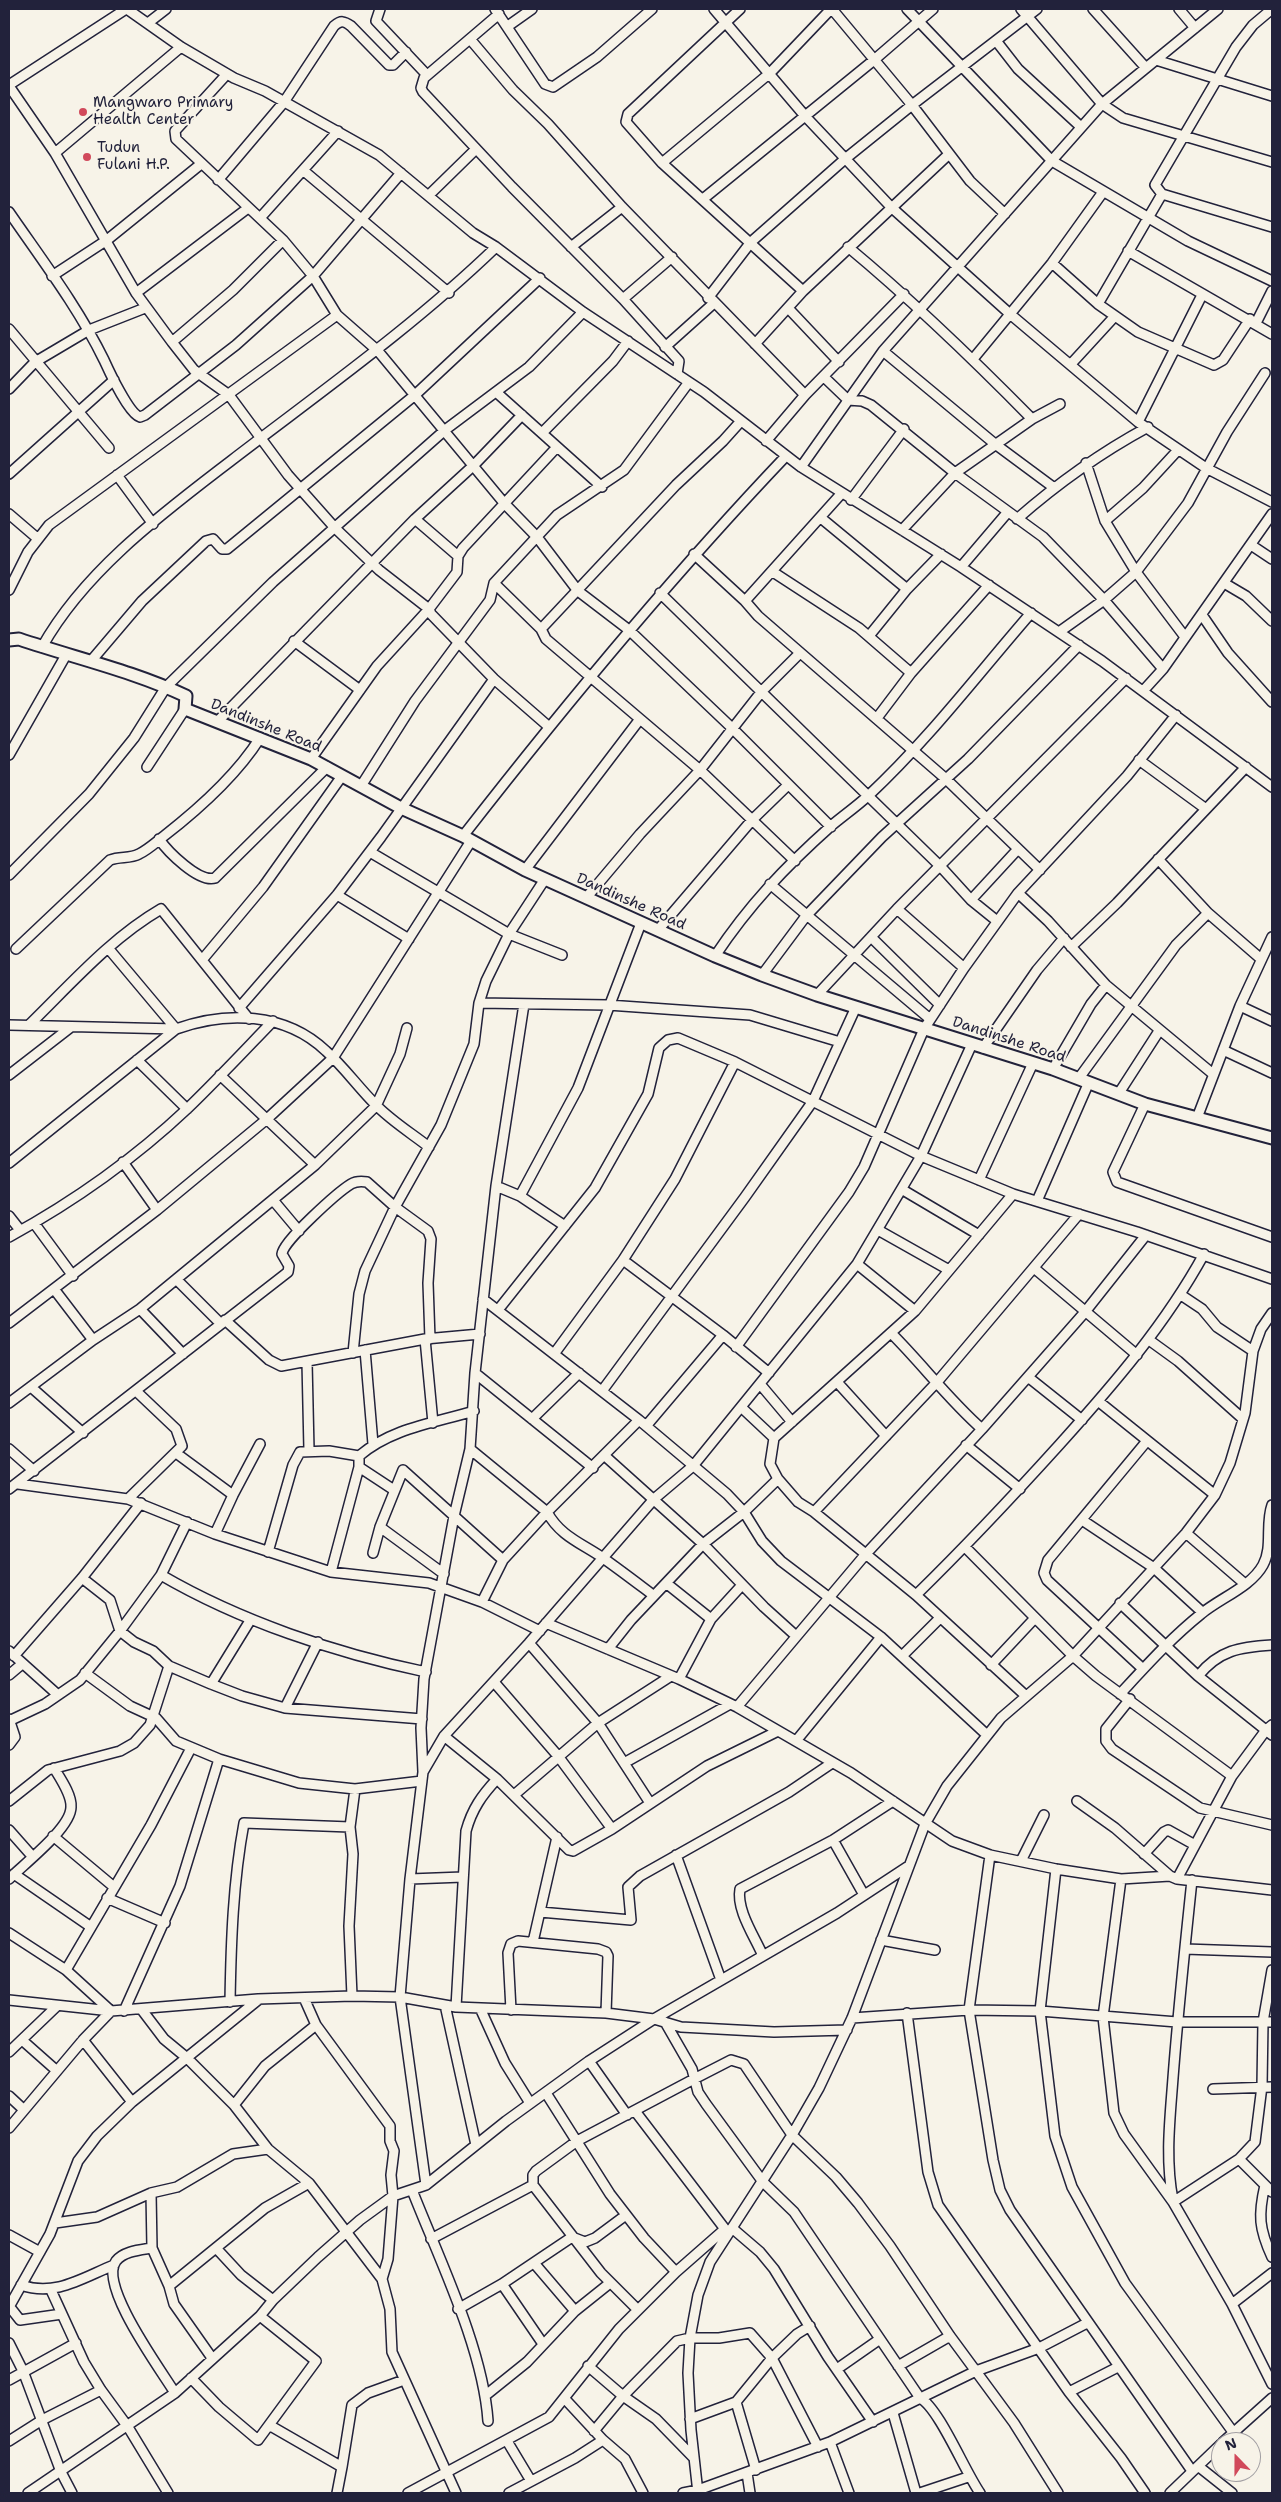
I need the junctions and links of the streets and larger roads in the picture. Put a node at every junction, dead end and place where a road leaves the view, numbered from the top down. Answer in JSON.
{"nodes":[{"id":1,"x":127,"y":9,"type":"edge"},
{"id":2,"x":166,"y":9,"type":"edge"},
{"id":3,"x":380,"y":9,"type":"edge"},
{"id":4,"x":532,"y":9,"type":"edge"},
{"id":5,"x":652,"y":9,"type":"edge"},
{"id":6,"x":714,"y":9,"type":"edge"},
{"id":7,"x":740,"y":9,"type":"edge"},
{"id":8,"x":831,"y":9,"type":"edge"},
{"id":9,"x":907,"y":9,"type":"edge"},
{"id":10,"x":934,"y":9,"type":"edge"},
{"id":11,"x":1021,"y":9,"type":"edge"},
{"id":12,"x":1037,"y":9,"type":"edge"},
{"id":13,"x":1093,"y":9,"type":"edge"},
{"id":14,"x":1179,"y":9,"type":"edge"},
{"id":15,"x":1218,"y":9,"type":"edge"},
{"id":16,"x":1272,"y":9,"type":"edge"},
{"id":17,"x":497,"y":12,"type":"edge"},
{"id":18,"x":1029,"y":17,"type":"junction"},
{"id":19,"x":920,"y":22,"type":"junction"},
{"id":20,"x":148,"y":23,"type":"junction"},
{"id":21,"x":726,"y":23,"type":"junction"},
{"id":22,"x":508,"y":26,"type":"junction"},
{"id":23,"x":1195,"y":28,"type":"junction"},
{"id":24,"x":470,"y":39,"type":"junction"},
{"id":25,"x":997,"y":42,"type":"junction"},
{"id":26,"x":181,"y":47,"type":"junction"},
{"id":27,"x":406,"y":52,"type":"junction"},
{"id":28,"x":874,"y":60,"type":"junction"},
{"id":29,"x":1156,"y":60,"type":"junction"},
{"id":30,"x":962,"y":66,"type":"junction"},
{"id":31,"x":1146,"y":68,"type":"junction"},
{"id":32,"x":770,"y":73,"type":"junction"},
{"id":33,"x":227,"y":74,"type":"junction"},
{"id":34,"x":427,"y":75,"type":"junction"},
{"id":35,"x":1217,"y":79,"type":"junction"},
{"id":36,"x":9,"y":85,"type":"edge"},
{"id":37,"x":1272,"y":96,"type":"edge"},
{"id":38,"x":284,"y":102,"type":"junction"},
{"id":39,"x":1102,"y":104,"type":"junction"},
{"id":40,"x":912,"y":105,"type":"junction"},
{"id":41,"x":805,"y":116,"type":"junction"},
{"id":42,"x":1081,"y":127,"type":"junction"},
{"id":43,"x":338,"y":131,"type":"junction"},
{"id":44,"x":1186,"y":135,"type":"junction"},
{"id":45,"x":476,"y":149,"type":"junction"},
{"id":46,"x":55,"y":153,"type":"junction"},
{"id":47,"x":948,"y":155,"type":"junction"},
{"id":48,"x":845,"y":159,"type":"junction"},
{"id":49,"x":1052,"y":160,"type":"junction"},
{"id":50,"x":1272,"y":162,"type":"edge"},
{"id":51,"x":662,"y":163,"type":"junction"},
{"id":52,"x":201,"y":164,"type":"junction"},
{"id":53,"x":304,"y":171,"type":"junction"},
{"id":54,"x":401,"y":173,"type":"junction"},
{"id":55,"x":218,"y":180,"type":"junction"},
{"id":56,"x":1103,"y":192,"type":"junction"},
{"id":57,"x":1162,"y":194,"type":"junction"},
{"id":58,"x":430,"y":195,"type":"junction"},
{"id":59,"x":703,"y":199,"type":"junction"},
{"id":60,"x":622,"y":207,"type":"junction"},
{"id":61,"x":891,"y":207,"type":"junction"},
{"id":62,"x":248,"y":208,"type":"junction"},
{"id":63,"x":9,"y":212,"type":"edge"},
{"id":64,"x":1005,"y":214,"type":"junction"},
{"id":65,"x":260,"y":218,"type":"junction"},
{"id":66,"x":1149,"y":218,"type":"junction"},
{"id":67,"x":362,"y":219,"type":"junction"},
{"id":68,"x":1272,"y":227,"type":"edge"},
{"id":69,"x":107,"y":240,"type":"junction"},
{"id":70,"x":283,"y":240,"type":"junction"},
{"id":71,"x":751,"y":242,"type":"junction"},
{"id":72,"x":496,"y":247,"type":"junction"},
{"id":73,"x":571,"y":247,"type":"junction"},
{"id":74,"x":848,"y":247,"type":"junction"},
{"id":75,"x":1128,"y":251,"type":"junction"},
{"id":76,"x":672,"y":257,"type":"junction"},
{"id":77,"x":1052,"y":263,"type":"junction"},
{"id":78,"x":958,"y":266,"type":"junction"},
{"id":79,"x":52,"y":276,"type":"junction"},
{"id":80,"x":313,"y":276,"type":"junction"},
{"id":81,"x":540,"y":278,"type":"junction"},
{"id":82,"x":1272,"y":281,"type":"edge"},
{"id":83,"x":803,"y":291,"type":"junction"},
{"id":84,"x":1272,"y":291,"type":"edge"},
{"id":85,"x":449,"y":293,"type":"junction"},
{"id":86,"x":136,"y":294,"type":"junction"},
{"id":87,"x":904,"y":294,"type":"junction"},
{"id":88,"x":1202,"y":295,"type":"junction"},
{"id":89,"x":623,"y":299,"type":"junction"},
{"id":90,"x":711,"y":301,"type":"junction"},
{"id":91,"x":1098,"y":304,"type":"junction"},
{"id":92,"x":145,"y":308,"type":"junction"},
{"id":93,"x":788,"y":308,"type":"junction"},
{"id":94,"x":920,"y":311,"type":"junction"},
{"id":95,"x":583,"y":312,"type":"junction"},
{"id":96,"x":1010,"y":314,"type":"junction"},
{"id":97,"x":337,"y":315,"type":"junction"},
{"id":98,"x":1115,"y":316,"type":"junction"},
{"id":99,"x":1253,"y":321,"type":"junction"},
{"id":100,"x":9,"y":329,"type":"edge"},
{"id":101,"x":89,"y":330,"type":"junction"},
{"id":102,"x":1272,"y":334,"type":"edge"},
{"id":103,"x":628,"y":341,"type":"junction"},
{"id":104,"x":172,"y":342,"type":"junction"},
{"id":105,"x":756,"y":344,"type":"junction"},
{"id":106,"x":665,"y":347,"type":"junction"},
{"id":107,"x":1176,"y":347,"type":"junction"},
{"id":108,"x":378,"y":351,"type":"junction"},
{"id":109,"x":884,"y":352,"type":"junction"},
{"id":110,"x":973,"y":359,"type":"junction"},
{"id":111,"x":35,"y":362,"type":"junction"},
{"id":112,"x":838,"y":362,"type":"junction"},
{"id":113,"x":1071,"y":364,"type":"junction"},
{"id":114,"x":1265,"y":373,"type":"dead end"},
{"id":115,"x":200,"y":374,"type":"junction"},
{"id":116,"x":677,"y":374,"type":"junction"},
{"id":117,"x":824,"y":377,"type":"junction"},
{"id":118,"x":114,"y":380,"type":"junction"},
{"id":119,"x":689,"y":382,"type":"junction"},
{"id":120,"x":9,"y":389,"type":"edge"},
{"id":121,"x":496,"y":392,"type":"junction"},
{"id":122,"x":228,"y":395,"type":"junction"},
{"id":123,"x":415,"y":395,"type":"junction"},
{"id":124,"x":805,"y":395,"type":"junction"},
{"id":125,"x":848,"y":400,"type":"junction"},
{"id":126,"x":1060,"y":404,"type":"dead end"},
{"id":127,"x":78,"y":413,"type":"junction"},
{"id":128,"x":522,"y":415,"type":"junction"},
{"id":129,"x":1032,"y":419,"type":"junction"},
{"id":130,"x":740,"y":421,"type":"junction"},
{"id":131,"x":1138,"y":422,"type":"junction"},
{"id":132,"x":1148,"y":427,"type":"junction"},
{"id":133,"x":904,"y":429,"type":"junction"},
{"id":134,"x":445,"y":430,"type":"junction"},
{"id":135,"x":542,"y":433,"type":"junction"},
{"id":136,"x":261,"y":438,"type":"junction"},
{"id":137,"x":766,"y":441,"type":"junction"},
{"id":138,"x":995,"y":444,"type":"junction"},
{"id":139,"x":557,"y":447,"type":"junction"},
{"id":140,"x":109,"y":448,"type":"dead end"},
{"id":141,"x":1178,"y":450,"type":"junction"},
{"id":142,"x":786,"y":456,"type":"junction"},
{"id":143,"x":1086,"y":463,"type":"junction"},
{"id":144,"x":474,"y":465,"type":"junction"},
{"id":145,"x":802,"y":467,"type":"junction"},
{"id":146,"x":1206,"y":468,"type":"junction"},
{"id":147,"x":955,"y":473,"type":"junction"},
{"id":148,"x":9,"y":474,"type":"edge"},
{"id":149,"x":118,"y":474,"type":"junction"},
{"id":150,"x":602,"y":487,"type":"junction"},
{"id":151,"x":1053,"y":487,"type":"junction"},
{"id":152,"x":301,"y":490,"type":"junction"},
{"id":153,"x":841,"y":494,"type":"junction"},
{"id":154,"x":851,"y":500,"type":"junction"},
{"id":155,"x":504,"y":502,"type":"junction"},
{"id":156,"x":1272,"y":502,"type":"edge"},
{"id":157,"x":1007,"y":513,"type":"junction"},
{"id":158,"x":9,"y":514,"type":"edge"},
{"id":159,"x":1272,"y":514,"type":"edge"},
{"id":160,"x":821,"y":518,"type":"junction"},
{"id":161,"x":415,"y":519,"type":"junction"},
{"id":162,"x":1017,"y":519,"type":"junction"},
{"id":163,"x":1105,"y":521,"type":"junction"},
{"id":164,"x":153,"y":524,"type":"junction"},
{"id":165,"x":335,"y":528,"type":"junction"},
{"id":166,"x":902,"y":530,"type":"junction"},
{"id":167,"x":537,"y":536,"type":"junction"},
{"id":168,"x":37,"y":538,"type":"junction"},
{"id":169,"x":1252,"y":545,"type":"junction"},
{"id":170,"x":694,"y":554,"type":"junction"},
{"id":171,"x":941,"y":554,"type":"junction"},
{"id":172,"x":458,"y":556,"type":"junction"},
{"id":173,"x":1272,"y":559,"type":"edge"},
{"id":174,"x":374,"y":563,"type":"junction"},
{"id":175,"x":961,"y":567,"type":"junction"},
{"id":176,"x":773,"y":572,"type":"junction"},
{"id":177,"x":1136,"y":572,"type":"junction"},
{"id":178,"x":494,"y":583,"type":"junction"},
{"id":179,"x":1224,"y":583,"type":"junction"},
{"id":180,"x":989,"y":585,"type":"junction"},
{"id":181,"x":907,"y":589,"type":"junction"},
{"id":182,"x":9,"y":590,"type":"edge"},
{"id":183,"x":578,"y":591,"type":"junction"},
{"id":184,"x":660,"y":593,"type":"junction"},
{"id":185,"x":1104,"y":600,"type":"junction"},
{"id":186,"x":745,"y":601,"type":"junction"},
{"id":187,"x":429,"y":609,"type":"junction"},
{"id":188,"x":1030,"y":613,"type":"junction"},
{"id":189,"x":1202,"y":615,"type":"junction"},
{"id":190,"x":1272,"y":621,"type":"edge"},
{"id":191,"x":541,"y":629,"type":"junction"},
{"id":192,"x":629,"y":630,"type":"junction"},
{"id":193,"x":1059,"y":632,"type":"junction"},
{"id":194,"x":869,"y":636,"type":"junction"},
{"id":195,"x":1186,"y":637,"type":"junction"},
{"id":196,"x":9,"y":640,"type":"edge"},
{"id":197,"x":294,"y":641,"type":"junction"},
{"id":198,"x":459,"y":642,"type":"junction"},
{"id":199,"x":42,"y":646,"type":"junction"},
{"id":200,"x":1079,"y":646,"type":"junction"},
{"id":201,"x":800,"y":653,"type":"junction"},
{"id":202,"x":66,"y":655,"type":"junction"},
{"id":203,"x":91,"y":661,"type":"junction"},
{"id":204,"x":1163,"y":669,"type":"junction"},
{"id":205,"x":911,"y":673,"type":"junction"},
{"id":206,"x":590,"y":675,"type":"junction"},
{"id":207,"x":1126,"y":678,"type":"junction"},
{"id":208,"x":494,"y":679,"type":"junction"},
{"id":209,"x":166,"y":687,"type":"junction"},
{"id":210,"x":360,"y":690,"type":"junction"},
{"id":211,"x":762,"y":691,"type":"junction"},
{"id":212,"x":1142,"y":691,"type":"junction"},
{"id":213,"x":1272,"y":702,"type":"edge"},
{"id":214,"x":185,"y":709,"type":"junction"},
{"id":215,"x":1176,"y":715,"type":"junction"},
{"id":216,"x":877,"y":718,"type":"junction"},
{"id":217,"x":640,"y":719,"type":"junction"},
{"id":218,"x":218,"y":721,"type":"junction"},
{"id":219,"x":548,"y":726,"type":"junction"},
{"id":220,"x":732,"y":728,"type":"junction"},
{"id":221,"x":260,"y":738,"type":"junction"},
{"id":222,"x":913,"y":750,"type":"junction"},
{"id":223,"x":10,"y":752,"type":"edge"},
{"id":224,"x":312,"y":759,"type":"junction"},
{"id":225,"x":1139,"y":760,"type":"junction"},
{"id":226,"x":147,"y":767,"type":"dead end"},
{"id":227,"x":327,"y":767,"type":"junction"},
{"id":228,"x":1246,"y":767,"type":"junction"},
{"id":229,"x":700,"y":770,"type":"junction"},
{"id":230,"x":342,"y":776,"type":"junction"},
{"id":231,"x":946,"y":779,"type":"junction"},
{"id":232,"x":788,"y":785,"type":"junction"},
{"id":233,"x":361,"y":786,"type":"junction"},
{"id":234,"x":1272,"y":787,"type":"edge"},
{"id":235,"x":869,"y":796,"type":"junction"},
{"id":236,"x":401,"y":808,"type":"junction"},
{"id":237,"x":1206,"y":809,"type":"junction"},
{"id":238,"x":987,"y":817,"type":"junction"},
{"id":239,"x":752,"y":820,"type":"junction"},
{"id":240,"x":896,"y":824,"type":"junction"},
{"id":241,"x":831,"y":827,"type":"junction"},
{"id":242,"x":159,"y":839,"type":"junction"},
{"id":243,"x":467,"y":839,"type":"junction"},
{"id":244,"x":1018,"y":849,"type":"junction"},
{"id":245,"x":370,"y":852,"type":"junction"},
{"id":246,"x":1158,"y":859,"type":"junction"},
{"id":247,"x":796,"y":861,"type":"junction"},
{"id":248,"x":941,"y":867,"type":"junction"},
{"id":249,"x":525,"y":870,"type":"junction"},
{"id":250,"x":1040,"y":870,"type":"junction"},
{"id":251,"x":9,"y":875,"type":"edge"},
{"id":252,"x":545,"y":879,"type":"junction"},
{"id":253,"x":770,"y":884,"type":"junction"},
{"id":254,"x":440,"y":892,"type":"junction"},
{"id":255,"x":1018,"y":893,"type":"junction"},
{"id":256,"x":337,"y":894,"type":"junction"},
{"id":257,"x":586,"y":898,"type":"junction"},
{"id":258,"x":972,"y":900,"type":"junction"},
{"id":259,"x":897,"y":909,"type":"junction"},
{"id":260,"x":1208,"y":913,"type":"junction"},
{"id":261,"x":806,"y":916,"type":"junction"},
{"id":262,"x":997,"y":921,"type":"junction"},
{"id":263,"x":642,"y":923,"type":"junction"},
{"id":264,"x":658,"y":930,"type":"junction"},
{"id":265,"x":510,"y":934,"type":"junction"},
{"id":266,"x":1272,"y":937,"type":"edge"},
{"id":267,"x":871,"y":938,"type":"junction"},
{"id":268,"x":1064,"y":938,"type":"junction"},
{"id":269,"x":409,"y":939,"type":"junction"},
{"id":270,"x":1071,"y":947,"type":"junction"},
{"id":271,"x":108,"y":948,"type":"junction"},
{"id":272,"x":16,"y":949,"type":"dead end"},
{"id":273,"x":562,"y":955,"type":"dead end"},
{"id":274,"x":853,"y":955,"type":"junction"},
{"id":275,"x":715,"y":956,"type":"junction"},
{"id":276,"x":1261,"y":959,"type":"junction"},
{"id":277,"x":202,"y":960,"type":"junction"},
{"id":278,"x":964,"y":968,"type":"junction"},
{"id":279,"x":762,"y":975,"type":"junction"},
{"id":280,"x":1106,"y":985,"type":"junction"},
{"id":281,"x":817,"y":995,"type":"junction"},
{"id":282,"x":479,"y":1003,"type":"junction"},
{"id":283,"x":524,"y":1004,"type":"junction"},
{"id":284,"x":608,"y":1005,"type":"junction"},
{"id":285,"x":940,"y":1005,"type":"junction"},
{"id":286,"x":1240,"y":1006,"type":"junction"},
{"id":287,"x":856,"y":1007,"type":"junction"},
{"id":288,"x":239,"y":1008,"type":"junction"},
{"id":289,"x":1130,"y":1008,"type":"junction"},
{"id":290,"x":249,"y":1019,"type":"junction"},
{"id":291,"x":273,"y":1021,"type":"junction"},
{"id":292,"x":1272,"y":1021,"type":"edge"},
{"id":293,"x":927,"y":1024,"type":"junction"},
{"id":294,"x":9,"y":1025,"type":"edge"},
{"id":295,"x":29,"y":1025,"type":"junction"},
{"id":296,"x":71,"y":1027,"type":"junction"},
{"id":297,"x":407,"y":1028,"type":"dead end"},
{"id":298,"x":176,"y":1029,"type":"junction"},
{"id":299,"x":1159,"y":1031,"type":"junction"},
{"id":300,"x":840,"y":1042,"type":"junction"},
{"id":301,"x":977,"y":1046,"type":"junction"},
{"id":302,"x":1223,"y":1050,"type":"junction"},
{"id":303,"x":333,"y":1058,"type":"junction"},
{"id":304,"x":137,"y":1060,"type":"junction"},
{"id":305,"x":735,"y":1062,"type":"junction"},
{"id":306,"x":1033,"y":1063,"type":"junction"},
{"id":307,"x":1053,"y":1069,"type":"junction"},
{"id":308,"x":1272,"y":1073,"type":"edge"},
{"id":309,"x":1213,"y":1074,"type":"junction"},
{"id":310,"x":9,"y":1075,"type":"edge"},
{"id":311,"x":220,"y":1075,"type":"junction"},
{"id":312,"x":1084,"y":1080,"type":"junction"},
{"id":313,"x":1119,"y":1092,"type":"junction"},
{"id":314,"x":813,"y":1100,"type":"junction"},
{"id":315,"x":1145,"y":1104,"type":"junction"},
{"id":316,"x":376,"y":1106,"type":"junction"},
{"id":317,"x":187,"y":1109,"type":"junction"},
{"id":318,"x":1197,"y":1118,"type":"junction"},
{"id":319,"x":267,"y":1119,"type":"junction"},
{"id":320,"x":878,"y":1133,"type":"junction"},
{"id":321,"x":1272,"y":1138,"type":"edge"},
{"id":322,"x":429,"y":1147,"type":"junction"},
{"id":323,"x":921,"y":1156,"type":"junction"},
{"id":324,"x":123,"y":1162,"type":"junction"},
{"id":325,"x":9,"y":1163,"type":"edge"},
{"id":326,"x":315,"y":1165,"type":"junction"},
{"id":327,"x":979,"y":1180,"type":"junction"},
{"id":328,"x":496,"y":1186,"type":"junction"},
{"id":329,"x":903,"y":1190,"type":"junction"},
{"id":330,"x":1013,"y":1194,"type":"junction"},
{"id":331,"x":520,"y":1196,"type":"junction"},
{"id":332,"x":272,"y":1200,"type":"junction"},
{"id":333,"x":1037,"y":1201,"type":"junction"},
{"id":334,"x":395,"y":1207,"type":"junction"},
{"id":335,"x":157,"y":1210,"type":"junction"},
{"id":336,"x":1079,"y":1214,"type":"junction"},
{"id":337,"x":9,"y":1216,"type":"edge"},
{"id":338,"x":34,"y":1223,"type":"junction"},
{"id":339,"x":565,"y":1226,"type":"junction"},
{"id":340,"x":20,"y":1230,"type":"junction"},
{"id":341,"x":878,"y":1230,"type":"junction"},
{"id":342,"x":299,"y":1231,"type":"junction"},
{"id":343,"x":979,"y":1234,"type":"junction"},
{"id":344,"x":1146,"y":1235,"type":"junction"},
{"id":345,"x":9,"y":1236,"type":"edge"},
{"id":346,"x":1272,"y":1237,"type":"edge"},
{"id":347,"x":1204,"y":1254,"type":"junction"},
{"id":348,"x":623,"y":1260,"type":"junction"},
{"id":349,"x":857,"y":1264,"type":"junction"},
{"id":350,"x":1034,"y":1268,"type":"junction"},
{"id":351,"x":949,"y":1270,"type":"junction"},
{"id":352,"x":73,"y":1276,"type":"junction"},
{"id":353,"x":177,"y":1280,"type":"junction"},
{"id":354,"x":1272,"y":1280,"type":"edge"},
{"id":355,"x":54,"y":1290,"type":"junction"},
{"id":356,"x":1181,"y":1294,"type":"junction"},
{"id":357,"x":671,"y":1298,"type":"junction"},
{"id":358,"x":483,"y":1299,"type":"junction"},
{"id":359,"x":140,"y":1309,"type":"junction"},
{"id":360,"x":498,"y":1310,"type":"junction"},
{"id":361,"x":915,"y":1311,"type":"junction"},
{"id":362,"x":1084,"y":1312,"type":"junction"},
{"id":363,"x":1272,"y":1313,"type":"edge"},
{"id":364,"x":223,"y":1322,"type":"junction"},
{"id":365,"x":9,"y":1323,"type":"edge"},
{"id":366,"x":480,"y":1334,"type":"junction"},
{"id":367,"x":892,"y":1334,"type":"junction"},
{"id":368,"x":723,"y":1336,"type":"junction"},
{"id":369,"x":427,"y":1339,"type":"junction"},
{"id":370,"x":93,"y":1340,"type":"junction"},
{"id":371,"x":1149,"y":1340,"type":"junction"},
{"id":372,"x":736,"y":1347,"type":"junction"},
{"id":373,"x":365,"y":1350,"type":"junction"},
{"id":374,"x":1253,"y":1351,"type":"junction"},
{"id":375,"x":353,"y":1353,"type":"junction"},
{"id":376,"x":183,"y":1354,"type":"junction"},
{"id":377,"x":554,"y":1354,"type":"junction"},
{"id":378,"x":1137,"y":1355,"type":"junction"},
{"id":379,"x":307,"y":1362,"type":"junction"},
{"id":380,"x":475,"y":1373,"type":"junction"},
{"id":381,"x":579,"y":1373,"type":"junction"},
{"id":382,"x":769,"y":1373,"type":"junction"},
{"id":383,"x":1028,"y":1377,"type":"junction"},
{"id":384,"x":837,"y":1382,"type":"junction"},
{"id":385,"x":938,"y":1382,"type":"junction"},
{"id":386,"x":760,"y":1384,"type":"junction"},
{"id":387,"x":31,"y":1387,"type":"junction"},
{"id":388,"x":136,"y":1391,"type":"junction"},
{"id":389,"x":602,"y":1391,"type":"junction"},
{"id":390,"x":1098,"y":1401,"type":"junction"},
{"id":391,"x":9,"y":1403,"type":"edge"},
{"id":392,"x":741,"y":1406,"type":"junction"},
{"id":393,"x":474,"y":1411,"type":"junction"},
{"id":394,"x":532,"y":1419,"type":"junction"},
{"id":395,"x":1082,"y":1420,"type":"junction"},
{"id":396,"x":1243,"y":1420,"type":"junction"},
{"id":397,"x":792,"y":1422,"type":"junction"},
{"id":398,"x":433,"y":1423,"type":"junction"},
{"id":399,"x":643,"y":1423,"type":"junction"},
{"id":400,"x":982,"y":1429,"type":"junction"},
{"id":401,"x":83,"y":1433,"type":"junction"},
{"id":402,"x":886,"y":1436,"type":"junction"},
{"id":403,"x":774,"y":1438,"type":"junction"},
{"id":404,"x":1146,"y":1442,"type":"junction"},
{"id":405,"x":260,"y":1444,"type":"dead end"},
{"id":406,"x":373,"y":1444,"type":"junction"},
{"id":407,"x":966,"y":1445,"type":"junction"},
{"id":408,"x":9,"y":1449,"type":"edge"},
{"id":409,"x":470,"y":1449,"type":"junction"},
{"id":410,"x":309,"y":1450,"type":"junction"},
{"id":411,"x":176,"y":1453,"type":"junction"},
{"id":412,"x":359,"y":1456,"type":"junction"},
{"id":413,"x":604,"y":1456,"type":"junction"},
{"id":414,"x":692,"y":1466,"type":"junction"},
{"id":415,"x":359,"y":1467,"type":"junction"},
{"id":416,"x":593,"y":1468,"type":"junction"},
{"id":417,"x":34,"y":1471,"type":"junction"},
{"id":418,"x":778,"y":1479,"type":"junction"},
{"id":419,"x":18,"y":1484,"type":"junction"},
{"id":420,"x":9,"y":1489,"type":"edge"},
{"id":421,"x":1020,"y":1489,"type":"junction"},
{"id":422,"x":394,"y":1490,"type":"junction"},
{"id":423,"x":233,"y":1495,"type":"junction"},
{"id":424,"x":1215,"y":1496,"type":"junction"},
{"id":425,"x":128,"y":1499,"type":"junction"},
{"id":426,"x":654,"y":1499,"type":"junction"},
{"id":427,"x":141,"y":1503,"type":"junction"},
{"id":428,"x":1272,"y":1505,"type":"edge"},
{"id":429,"x":547,"y":1512,"type":"junction"},
{"id":430,"x":744,"y":1512,"type":"junction"},
{"id":431,"x":814,"y":1512,"type":"junction"},
{"id":432,"x":454,"y":1516,"type":"junction"},
{"id":433,"x":1082,"y":1520,"type":"junction"},
{"id":434,"x":187,"y":1522,"type":"junction"},
{"id":435,"x":380,"y":1527,"type":"junction"},
{"id":436,"x":1186,"y":1533,"type":"junction"},
{"id":437,"x":215,"y":1534,"type":"junction"},
{"id":438,"x":703,"y":1544,"type":"junction"},
{"id":439,"x":965,"y":1547,"type":"junction"},
{"id":440,"x":268,"y":1552,"type":"junction"},
{"id":441,"x":373,"y":1553,"type":"dead end"},
{"id":442,"x":865,"y":1555,"type":"junction"},
{"id":443,"x":602,"y":1557,"type":"junction"},
{"id":444,"x":503,"y":1560,"type":"junction"},
{"id":445,"x":1154,"y":1568,"type":"junction"},
{"id":446,"x":331,"y":1572,"type":"junction"},
{"id":447,"x":444,"y":1574,"type":"junction"},
{"id":448,"x":161,"y":1575,"type":"junction"},
{"id":449,"x":82,"y":1578,"type":"junction"},
{"id":450,"x":666,"y":1582,"type":"junction"},
{"id":451,"x":1244,"y":1584,"type":"junction"},
{"id":452,"x":742,"y":1585,"type":"junction"},
{"id":453,"x":441,"y":1587,"type":"junction"},
{"id":454,"x":653,"y":1595,"type":"junction"},
{"id":455,"x":916,"y":1595,"type":"junction"},
{"id":456,"x":830,"y":1597,"type":"junction"},
{"id":457,"x":482,"y":1602,"type":"junction"},
{"id":458,"x":1120,"y":1604,"type":"junction"},
{"id":459,"x":1202,"y":1612,"type":"junction"},
{"id":460,"x":940,"y":1618,"type":"junction"},
{"id":461,"x":1035,"y":1618,"type":"junction"},
{"id":462,"x":251,"y":1619,"type":"junction"},
{"id":463,"x":711,"y":1619,"type":"junction"},
{"id":464,"x":1100,"y":1626,"type":"junction"},
{"id":465,"x":543,"y":1627,"type":"junction"},
{"id":466,"x":120,"y":1631,"type":"junction"},
{"id":467,"x":795,"y":1635,"type":"junction"},
{"id":468,"x":881,"y":1636,"type":"junction"},
{"id":469,"x":318,"y":1642,"type":"junction"},
{"id":470,"x":529,"y":1643,"type":"junction"},
{"id":471,"x":1165,"y":1645,"type":"junction"},
{"id":472,"x":1272,"y":1645,"type":"edge"},
{"id":473,"x":608,"y":1650,"type":"junction"},
{"id":474,"x":11,"y":1653,"type":"edge"},
{"id":475,"x":902,"y":1656,"type":"junction"},
{"id":476,"x":1073,"y":1656,"type":"junction"},
{"id":477,"x":22,"y":1664,"type":"junction"},
{"id":478,"x":991,"y":1665,"type":"junction"},
{"id":479,"x":169,"y":1666,"type":"junction"},
{"id":480,"x":1143,"y":1669,"type":"junction"},
{"id":481,"x":426,"y":1672,"type":"junction"},
{"id":482,"x":85,"y":1673,"type":"junction"},
{"id":483,"x":9,"y":1676,"type":"edge"},
{"id":484,"x":1198,"y":1676,"type":"junction"},
{"id":485,"x":675,"y":1678,"type":"junction"},
{"id":486,"x":494,"y":1682,"type":"junction"},
{"id":487,"x":210,"y":1684,"type":"junction"},
{"id":488,"x":1120,"y":1694,"type":"junction"},
{"id":489,"x":58,"y":1695,"type":"junction"},
{"id":490,"x":1026,"y":1696,"type":"junction"},
{"id":491,"x":1130,"y":1699,"type":"junction"},
{"id":492,"x":734,"y":1706,"type":"junction"},
{"id":493,"x":285,"y":1708,"type":"junction"},
{"id":494,"x":154,"y":1717,"type":"junction"},
{"id":495,"x":422,"y":1719,"type":"junction"},
{"id":496,"x":9,"y":1720,"type":"edge"},
{"id":497,"x":598,"y":1723,"type":"junction"},
{"id":498,"x":1270,"y":1730,"type":"edge"},
{"id":499,"x":778,"y":1731,"type":"junction"},
{"id":500,"x":987,"y":1735,"type":"junction"},
{"id":501,"x":444,"y":1736,"type":"junction"},
{"id":502,"x":796,"y":1741,"type":"junction"},
{"id":503,"x":9,"y":1745,"type":"edge"},
{"id":504,"x":191,"y":1748,"type":"junction"},
{"id":505,"x":558,"y":1756,"type":"junction"},
{"id":506,"x":220,"y":1759,"type":"junction"},
{"id":507,"x":624,"y":1763,"type":"junction"},
{"id":508,"x":832,"y":1763,"type":"junction"},
{"id":509,"x":54,"y":1768,"type":"junction"},
{"id":510,"x":1232,"y":1776,"type":"junction"},
{"id":511,"x":422,"y":1777,"type":"junction"},
{"id":512,"x":497,"y":1779,"type":"junction"},
{"id":513,"x":355,"y":1788,"type":"junction"},
{"id":514,"x":514,"y":1796,"type":"junction"},
{"id":515,"x":9,"y":1801,"type":"edge"},
{"id":516,"x":893,"y":1801,"type":"junction"},
{"id":517,"x":1076,"y":1801,"type":"dead end"},
{"id":518,"x":650,"y":1803,"type":"junction"},
{"id":519,"x":1212,"y":1811,"type":"junction"},
{"id":520,"x":1044,"y":1814,"type":"dead end"},
{"id":521,"x":925,"y":1824,"type":"junction"},
{"id":522,"x":1272,"y":1825,"type":"edge"},
{"id":523,"x":350,"y":1827,"type":"junction"},
{"id":524,"x":612,"y":1829,"type":"junction"},
{"id":525,"x":9,"y":1830,"type":"edge"},
{"id":526,"x":52,"y":1836,"type":"junction"},
{"id":527,"x":557,"y":1837,"type":"junction"},
{"id":528,"x":833,"y":1840,"type":"junction"},
{"id":529,"x":1195,"y":1845,"type":"junction"},
{"id":530,"x":1144,"y":1854,"type":"junction"},
{"id":531,"x":676,"y":1855,"type":"junction"},
{"id":532,"x":990,"y":1855,"type":"junction"},
{"id":533,"x":32,"y":1856,"type":"junction"},
{"id":534,"x":1020,"y":1860,"type":"junction"},
{"id":535,"x":907,"y":1867,"type":"junction"},
{"id":536,"x":1056,"y":1868,"type":"junction"},
{"id":537,"x":12,"y":1876,"type":"edge"},
{"id":538,"x":463,"y":1877,"type":"junction"},
{"id":539,"x":1174,"y":1877,"type":"junction"},
{"id":540,"x":410,"y":1879,"type":"junction"},
{"id":541,"x":1121,"y":1879,"type":"junction"},
{"id":542,"x":1192,"y":1880,"type":"junction"},
{"id":543,"x":114,"y":1887,"type":"junction"},
{"id":544,"x":1272,"y":1890,"type":"edge"},
{"id":545,"x":864,"y":1896,"type":"junction"},
{"id":546,"x":107,"y":1898,"type":"junction"},
{"id":547,"x":540,"y":1912,"type":"junction"},
{"id":548,"x":165,"y":1923,"type":"junction"},
{"id":549,"x":91,"y":1928,"type":"junction"},
{"id":550,"x":9,"y":1933,"type":"edge"},
{"id":551,"x":881,"y":1940,"type":"junction"},
{"id":552,"x":533,"y":1942,"type":"junction"},
{"id":553,"x":1185,"y":1949,"type":"junction"},
{"id":554,"x":935,"y":1950,"type":"dead end"},
{"id":555,"x":1272,"y":1952,"type":"edge"},
{"id":556,"x":763,"y":1956,"type":"junction"},
{"id":557,"x":66,"y":1970,"type":"junction"},
{"id":558,"x":1272,"y":1970,"type":"edge"},
{"id":559,"x":721,"y":1980,"type":"junction"},
{"id":560,"x":352,"y":1996,"type":"junction"},
{"id":561,"x":400,"y":1997,"type":"junction"},
{"id":562,"x":304,"y":1998,"type":"junction"},
{"id":563,"x":258,"y":1999,"type":"junction"},
{"id":564,"x":9,"y":2000,"type":"edge"},
{"id":565,"x":230,"y":2002,"type":"junction"},
{"id":566,"x":445,"y":2005,"type":"junction"},
{"id":567,"x":57,"y":2006,"type":"junction"},
{"id":568,"x":456,"y":2007,"type":"junction"},
{"id":569,"x":480,"y":2008,"type":"junction"},
{"id":570,"x":142,"y":2010,"type":"junction"},
{"id":571,"x":511,"y":2010,"type":"junction"},
{"id":572,"x":969,"y":2010,"type":"junction"},
{"id":573,"x":111,"y":2011,"type":"junction"},
{"id":574,"x":124,"y":2011,"type":"junction"},
{"id":575,"x":1040,"y":2011,"type":"junction"},
{"id":576,"x":606,"y":2013,"type":"junction"},
{"id":577,"x":907,"y":2013,"type":"junction"},
{"id":578,"x":1104,"y":2017,"type":"junction"},
{"id":579,"x":852,"y":2018,"type":"junction"},
{"id":580,"x":654,"y":2019,"type":"junction"},
{"id":581,"x":665,"y":2022,"type":"junction"},
{"id":582,"x":1177,"y":2022,"type":"junction"},
{"id":583,"x":1268,"y":2022,"type":"edge"},
{"id":584,"x":316,"y":2025,"type":"junction"},
{"id":585,"x":847,"y":2030,"type":"junction"},
{"id":586,"x":22,"y":2040,"type":"junction"},
{"id":587,"x":83,"y":2040,"type":"junction"},
{"id":588,"x":9,"y":2052,"type":"edge"},
{"id":589,"x":187,"y":2058,"type":"junction"},
{"id":590,"x":589,"y":2062,"type":"junction"},
{"id":591,"x":57,"y":2071,"type":"junction"},
{"id":592,"x":694,"y":2078,"type":"junction"},
{"id":593,"x":1262,"y":2086,"type":"junction"},
{"id":594,"x":1272,"y":2087,"type":"edge"},
{"id":595,"x":1213,"y":2089,"type":"dead end"},
{"id":596,"x":546,"y":2092,"type":"junction"},
{"id":597,"x":9,"y":2096,"type":"edge"},
{"id":598,"x":132,"y":2102,"type":"junction"},
{"id":599,"x":530,"y":2104,"type":"junction"},
{"id":600,"x":234,"y":2105,"type":"junction"},
{"id":601,"x":23,"y":2109,"type":"junction"},
{"id":602,"x":631,"y":2113,"type":"junction"},
{"id":603,"x":9,"y":2128,"type":"edge"},
{"id":604,"x":792,"y":2135,"type":"junction"},
{"id":605,"x":577,"y":2141,"type":"junction"},
{"id":606,"x":476,"y":2145,"type":"junction"},
{"id":607,"x":268,"y":2149,"type":"junction"},
{"id":608,"x":1240,"y":2159,"type":"junction"},
{"id":609,"x":762,"y":2182,"type":"junction"},
{"id":610,"x":309,"y":2183,"type":"junction"},
{"id":611,"x":1264,"y":2184,"type":"junction"},
{"id":612,"x":426,"y":2185,"type":"junction"},
{"id":613,"x":533,"y":2185,"type":"junction"},
{"id":614,"x":412,"y":2190,"type":"junction"},
{"id":615,"x":1272,"y":2192,"type":"edge"},
{"id":616,"x":151,"y":2193,"type":"junction"},
{"id":617,"x":393,"y":2196,"type":"junction"},
{"id":618,"x":1173,"y":2202,"type":"junction"},
{"id":619,"x":626,"y":2215,"type":"junction"},
{"id":620,"x":55,"y":2223,"type":"junction"},
{"id":621,"x":728,"y":2230,"type":"junction"},
{"id":622,"x":347,"y":2231,"type":"junction"},
{"id":623,"x":9,"y":2235,"type":"edge"},
{"id":624,"x":572,"y":2237,"type":"junction"},
{"id":625,"x":431,"y":2239,"type":"junction"},
{"id":626,"x":152,"y":2248,"type":"junction"},
{"id":627,"x":216,"y":2248,"type":"junction"},
{"id":628,"x":40,"y":2252,"type":"junction"},
{"id":629,"x":1272,"y":2257,"type":"edge"},
{"id":630,"x":534,"y":2263,"type":"junction"},
{"id":631,"x":114,"y":2265,"type":"junction"},
{"id":632,"x":676,"y":2272,"type":"junction"},
{"id":633,"x":1272,"y":2273,"type":"edge"},
{"id":634,"x":382,"y":2279,"type":"junction"},
{"id":635,"x":610,"y":2283,"type":"junction"},
{"id":636,"x":502,"y":2284,"type":"junction"},
{"id":637,"x":21,"y":2285,"type":"junction"},
{"id":638,"x":169,"y":2286,"type":"junction"},
{"id":639,"x":51,"y":2290,"type":"junction"},
{"id":640,"x":273,"y":2300,"type":"junction"},
{"id":641,"x":1232,"y":2304,"type":"junction"},
{"id":642,"x":9,"y":2306,"type":"edge"},
{"id":643,"x":458,"y":2309,"type":"junction"},
{"id":644,"x":637,"y":2309,"type":"junction"},
{"id":645,"x":575,"y":2311,"type":"junction"},
{"id":646,"x":62,"y":2314,"type":"junction"},
{"id":647,"x":260,"y":2316,"type":"junction"},
{"id":648,"x":1087,"y":2324,"type":"junction"},
{"id":649,"x":810,"y":2326,"type":"junction"},
{"id":650,"x":950,"y":2336,"type":"junction"},
{"id":651,"x":690,"y":2338,"type":"junction"},
{"id":652,"x":880,"y":2339,"type":"junction"},
{"id":653,"x":9,"y":2343,"type":"edge"},
{"id":654,"x":76,"y":2343,"type":"junction"},
{"id":655,"x":543,"y":2344,"type":"junction"},
{"id":656,"x":1039,"y":2348,"type":"junction"},
{"id":657,"x":212,"y":2358,"type":"junction"},
{"id":658,"x":772,"y":2358,"type":"junction"},
{"id":659,"x":588,"y":2366,"type":"junction"},
{"id":660,"x":898,"y":2366,"type":"junction"},
{"id":661,"x":1118,"y":2367,"type":"junction"},
{"id":662,"x":837,"y":2369,"type":"junction"},
{"id":663,"x":23,"y":2371,"type":"junction"},
{"id":664,"x":976,"y":2371,"type":"junction"},
{"id":665,"x":191,"y":2378,"type":"junction"},
{"id":666,"x":9,"y":2380,"type":"edge"},
{"id":667,"x":404,"y":2380,"type":"junction"},
{"id":668,"x":1272,"y":2384,"type":"edge"},
{"id":669,"x":100,"y":2390,"type":"junction"},
{"id":670,"x":1069,"y":2392,"type":"junction"},
{"id":671,"x":175,"y":2393,"type":"junction"},
{"id":672,"x":486,"y":2395,"type":"junction"},
{"id":673,"x":623,"y":2396,"type":"junction"},
{"id":674,"x":920,"y":2398,"type":"junction"},
{"id":675,"x":1272,"y":2398,"type":"edge"},
{"id":676,"x":565,"y":2399,"type":"junction"},
{"id":677,"x":736,"y":2402,"type":"junction"},
{"id":678,"x":893,"y":2413,"type":"junction"},
{"id":679,"x":690,"y":2419,"type":"junction"},
{"id":680,"x":42,"y":2420,"type":"junction"},
{"id":681,"x":488,"y":2421,"type":"dead end"},
{"id":682,"x":873,"y":2422,"type":"junction"},
{"id":683,"x":269,"y":2425,"type":"junction"},
{"id":684,"x":128,"y":2427,"type":"junction"},
{"id":685,"x":594,"y":2431,"type":"junction"},
{"id":686,"x":1233,"y":2432,"type":"joint"},
{"id":687,"x":603,"y":2440,"type":"junction"},
{"id":688,"x":9,"y":2441,"type":"edge"},
{"id":689,"x":507,"y":2441,"type":"junction"},
{"id":690,"x":830,"y":2442,"type":"junction"},
{"id":691,"x":818,"y":2447,"type":"junction"},
{"id":692,"x":1211,"y":2453,"type":"edge"},
{"id":693,"x":694,"y":2457,"type":"junction"},
{"id":694,"x":342,"y":2467,"type":"junction"},
{"id":695,"x":1195,"y":2468,"type":"junction"},
{"id":696,"x":756,"y":2470,"type":"junction"},
{"id":697,"x":61,"y":2472,"type":"junction"},
{"id":698,"x":747,"y":2473,"type":"junction"},
{"id":699,"x":446,"y":2474,"type":"junction"},
{"id":700,"x":968,"y":2477,"type":"junction"},
{"id":701,"x":528,"y":2486,"type":"edge"},
{"id":702,"x":698,"y":2492,"type":"edge"},
{"id":703,"x":28,"y":2493,"type":"edge"},
{"id":704,"x":72,"y":2493,"type":"edge"},
{"id":705,"x":168,"y":2493,"type":"edge"},
{"id":706,"x":337,"y":2493,"type":"edge"},
{"id":707,"x":408,"y":2493,"type":"edge"},
{"id":708,"x":456,"y":2493,"type":"edge"},
{"id":709,"x":508,"y":2493,"type":"edge"},
{"id":710,"x":644,"y":2493,"type":"edge"},
{"id":711,"x":683,"y":2493,"type":"edge"},
{"id":712,"x":750,"y":2493,"type":"edge"},
{"id":713,"x":849,"y":2493,"type":"edge"},
{"id":714,"x":916,"y":2493,"type":"edge"},
{"id":715,"x":920,"y":2493,"type":"edge"},
{"id":716,"x":980,"y":2493,"type":"edge"},
{"id":717,"x":1058,"y":2493,"type":"edge"},
{"id":718,"x":1145,"y":2493,"type":"edge"},
{"id":719,"x":1170,"y":2493,"type":"edge"},
{"id":720,"x":1232,"y":2493,"type":"edge"}],
"edges":[{"from":1,"to":20,"type":"street"},
{"from":1,"to":36,"type":"street"},
{"from":2,"to":20,"type":"street"},
{"from":3,"to":27,"type":"street"},
{"from":4,"to":22,"type":"street"},
{"from":5,"to":22,"type":"street"},
{"from":6,"to":21,"type":"street"},
{"from":7,"to":21,"type":"street"},
{"from":8,"to":28,"type":"street"},
{"from":8,"to":32,"type":"street"},
{"from":9,"to":19,"type":"street"},
{"from":10,"to":19,"type":"street"},
{"from":11,"to":18,"type":"street"},
{"from":12,"to":18,"type":"street"},
{"from":13,"to":31,"type":"street"},
{"from":14,"to":23,"type":"street"},
{"from":15,"to":23,"type":"street"},
{"from":16,"to":35,"type":"street"},
{"from":17,"to":22,"type":"street"},
{"from":17,"to":24,"type":"street"},
{"from":18,"to":25,"type":"street"},
{"from":18,"to":39,"type":"street"},
{"from":19,"to":28,"type":"street"},
{"from":19,"to":30,"type":"street"},
{"from":20,"to":26,"type":"street"},
{"from":21,"to":32,"type":"street"},
{"from":21,"to":51,"type":"street"},
{"from":23,"to":29,"type":"street"},
{"from":24,"to":34,"type":"street"},
{"from":24,"to":60,"type":"street"},
{"from":25,"to":30,"type":"street"},
{"from":25,"to":42,"type":"street"},
{"from":26,"to":33,"type":"street"},
{"from":26,"to":46,"type":"street"},
{"from":27,"to":34,"type":"street"},
{"from":27,"to":38,"type":"street"},
{"from":28,"to":40,"type":"street"},
{"from":28,"to":41,"type":"street"},
{"from":29,"to":31,"type":"street"},
{"from":29,"to":35,"type":"street"},
{"from":30,"to":40,"type":"street"},
{"from":30,"to":49,"type":"street"},
{"from":31,"to":39,"type":"street"},
{"from":32,"to":41,"type":"street"},
{"from":32,"to":51,"type":"street"},
{"from":33,"to":38,"type":"street"},
{"from":33,"to":52,"type":"street"},
{"from":34,"to":45,"type":"street"},
{"from":35,"to":37,"type":"street"},
{"from":35,"to":44,"type":"street"},
{"from":36,"to":46,"type":"street"},
{"from":38,"to":43,"type":"street"},
{"from":38,"to":55,"type":"street"},
{"from":39,"to":42,"type":"street"},
{"from":39,"to":44,"type":"street"},
{"from":40,"to":47,"type":"street"},
{"from":40,"to":48,"type":"street"},
{"from":41,"to":48,"type":"street"},
{"from":41,"to":59,"type":"street"},
{"from":42,"to":49,"type":"street"},
{"from":43,"to":53,"type":"street"},
{"from":43,"to":54,"type":"street"},
{"from":44,"to":50,"type":"street"},
{"from":44,"to":57,"type":"street"},
{"from":45,"to":58,"type":"street"},
{"from":45,"to":73,"type":"street"},
{"from":46,"to":69,"type":"street"},
{"from":47,"to":61,"type":"street"},
{"from":47,"to":64,"type":"street"},
{"from":48,"to":61,"type":"street"},
{"from":48,"to":71,"type":"street"},
{"from":49,"to":56,"type":"street"},
{"from":49,"to":64,"type":"street"},
{"from":51,"to":59,"type":"street"},
{"from":52,"to":55,"type":"street"},
{"from":52,"to":69,"type":"street"},
{"from":53,"to":65,"type":"street"},
{"from":53,"to":67,"type":"street"},
{"from":54,"to":58,"type":"street"},
{"from":54,"to":67,"type":"street"},
{"from":55,"to":62,"type":"street"},
{"from":56,"to":66,"type":"street"},
{"from":56,"to":77,"type":"street"},
{"from":57,"to":66,"type":"street"},
{"from":57,"to":68,"type":"street"},
{"from":58,"to":72,"type":"street"},
{"from":59,"to":71,"type":"street"},
{"from":60,"to":73,"type":"street"},
{"from":60,"to":76,"type":"street"},
{"from":61,"to":74,"type":"street"},
{"from":61,"to":78,"type":"street"},
{"from":62,"to":65,"type":"street"},
{"from":62,"to":86,"type":"street"},
{"from":63,"to":79,"type":"street"},
{"from":64,"to":78,"type":"street"},
{"from":65,"to":70,"type":"street"},
{"from":66,"to":75,"type":"street"},
{"from":66,"to":82,"type":"street"},
{"from":67,"to":80,"type":"street"},
{"from":67,"to":85,"type":"street"},
{"from":69,"to":79,"type":"street"},
{"from":69,"to":86,"type":"street"},
{"from":70,"to":80,"type":"street"},
{"from":70,"to":104,"type":"street"},
{"from":71,"to":83,"type":"street"},
{"from":71,"to":90,"type":"street"},
{"from":72,"to":81,"type":"street"},
{"from":72,"to":85,"type":"street"},
{"from":73,"to":89,"type":"street"},
{"from":74,"to":83,"type":"street"},
{"from":74,"to":87,"type":"street"},
{"from":75,"to":88,"type":"street"},
{"from":75,"to":91,"type":"street"},
{"from":76,"to":89,"type":"street"},
{"from":76,"to":90,"type":"street"},
{"from":77,"to":91,"type":"street"},
{"from":77,"to":96,"type":"street"},
{"from":78,"to":94,"type":"street"},
{"from":78,"to":96,"type":"street"},
{"from":79,"to":101,"type":"street"},
{"from":80,"to":97,"type":"street"},
{"from":80,"to":115,"type":"street"},
{"from":81,"to":95,"type":"street"},
{"from":81,"to":123,"type":"street"},
{"from":83,"to":93,"type":"street"},
{"from":84,"to":99,"type":"street"},
{"from":85,"to":108,"type":"street"},
{"from":86,"to":92,"type":"street"},
{"from":87,"to":94,"type":"street"},
{"from":87,"to":112,"type":"street"},
{"from":88,"to":99,"type":"street"},
{"from":88,"to":107,"type":"street"},
{"from":89,"to":106,"type":"street"},
{"from":90,"to":105,"type":"street"},
{"from":90,"to":106,"type":"street"},
{"from":91,"to":98,"type":"street"},
{"from":92,"to":101,"type":"street"},
{"from":92,"to":104,"type":"street"},
{"from":93,"to":105,"type":"street"},
{"from":93,"to":112,"type":"street"},
{"from":94,"to":109,"type":"street"},
{"from":94,"to":110,"type":"street"},
{"from":95,"to":103,"type":"street"},
{"from":95,"to":121,"type":"street"},
{"from":96,"to":110,"type":"street"},
{"from":96,"to":113,"type":"street"},
{"from":97,"to":108,"type":"street"},
{"from":97,"to":122,"type":"street"},
{"from":98,"to":107,"type":"street"},
{"from":98,"to":113,"type":"street"},
{"from":99,"to":102,"type":"street"},
{"from":99,"to":107,"type":"street"},
{"from":100,"to":111,"type":"street"},
{"from":101,"to":111,"type":"street"},
{"from":101,"to":118,"type":"street"},
{"from":103,"to":116,"type":"street"},
{"from":103,"to":135,"type":"street"},
{"from":104,"to":115,"type":"street"},
{"from":105,"to":124,"type":"street"},
{"from":106,"to":116,"type":"street"},
{"from":107,"to":131,"type":"street"},
{"from":108,"to":123,"type":"street"},
{"from":108,"to":136,"type":"street"},
{"from":109,"to":125,"type":"street"},
{"from":109,"to":138,"type":"street"},
{"from":110,"to":129,"type":"street"},
{"from":111,"to":120,"type":"street"},
{"from":111,"to":127,"type":"street"},
{"from":112,"to":117,"type":"street"},
{"from":113,"to":131,"type":"street"},
{"from":114,"to":146,"type":"street"},
{"from":115,"to":118,"type":"street"},
{"from":115,"to":122,"type":"street"},
{"from":116,"to":119,"type":"street"},
{"from":117,"to":124,"type":"street"},
{"from":117,"to":125,"type":"street"},
{"from":118,"to":127,"type":"street"},
{"from":119,"to":130,"type":"street"},
{"from":119,"to":150,"type":"street"},
{"from":121,"to":128,"type":"street"},
{"from":121,"to":134,"type":"street"},
{"from":122,"to":136,"type":"street"},
{"from":122,"to":149,"type":"street"},
{"from":123,"to":134,"type":"street"},
{"from":123,"to":152,"type":"street"},
{"from":124,"to":137,"type":"street"},
{"from":125,"to":133,"type":"street"},
{"from":125,"to":145,"type":"street"},
{"from":126,"to":129,"type":"street"},
{"from":127,"to":140,"type":"street"},
{"from":127,"to":148,"type":"street"},
{"from":128,"to":135,"type":"street"},
{"from":128,"to":144,"type":"street"},
{"from":129,"to":138,"type":"street"},
{"from":130,"to":137,"type":"street"},
{"from":130,"to":183,"type":"street"},
{"from":131,"to":132,"type":"street"},
{"from":132,"to":141,"type":"street"},
{"from":132,"to":143,"type":"street"},
{"from":133,"to":147,"type":"street"},
{"from":133,"to":154,"type":"street"},
{"from":134,"to":144,"type":"street"},
{"from":134,"to":165,"type":"street"},
{"from":135,"to":139,"type":"street"},
{"from":136,"to":152,"type":"street"},
{"from":136,"to":164,"type":"street"},
{"from":137,"to":142,"type":"street"},
{"from":138,"to":147,"type":"street"},
{"from":138,"to":151,"type":"street"},
{"from":139,"to":150,"type":"street"},
{"from":139,"to":155,"type":"street"},
{"from":141,"to":146,"type":"street"},
{"from":141,"to":163,"type":"street"},
{"from":142,"to":145,"type":"street"},
{"from":142,"to":170,"type":"street"},
{"from":143,"to":151,"type":"street"},
{"from":143,"to":163,"type":"street"},
{"from":144,"to":155,"type":"street"},
{"from":144,"to":161,"type":"street"},
{"from":145,"to":153,"type":"street"},
{"from":146,"to":156,"type":"street"},
{"from":146,"to":177,"type":"street"},
{"from":147,"to":157,"type":"street"},
{"from":147,"to":166,"type":"street"},
{"from":149,"to":164,"type":"street"},
{"from":149,"to":168,"type":"street"},
{"from":150,"to":167,"type":"street"},
{"from":151,"to":162,"type":"street"},
{"from":152,"to":165,"type":"street"},
{"from":152,"to":203,"type":"street"},
{"from":153,"to":154,"type":"street"},
{"from":153,"to":160,"type":"street"},
{"from":154,"to":166,"type":"street"},
{"from":155,"to":167,"type":"street"},
{"from":155,"to":172,"type":"street"},
{"from":157,"to":162,"type":"street"},
{"from":157,"to":175,"type":"street"},
{"from":158,"to":168,"type":"street"},
{"from":159,"to":169,"type":"street"},
{"from":160,"to":176,"type":"street"},
{"from":160,"to":181,"type":"street"},
{"from":161,"to":172,"type":"street"},
{"from":161,"to":174,"type":"street"},
{"from":162,"to":185,"type":"street"},
{"from":163,"to":177,"type":"street"},
{"from":164,"to":199,"type":"street"},
{"from":165,"to":174,"type":"street"},
{"from":165,"to":209,"type":"street"},
{"from":166,"to":171,"type":"street"},
{"from":167,"to":178,"type":"street"},
{"from":167,"to":183,"type":"street"},
{"from":168,"to":182,"type":"street"},
{"from":169,"to":173,"type":"street"},
{"from":169,"to":179,"type":"street"},
{"from":170,"to":184,"type":"street"},
{"from":170,"to":186,"type":"street"},
{"from":171,"to":175,"type":"street"},
{"from":171,"to":181,"type":"street"},
{"from":172,"to":187,"type":"street"},
{"from":174,"to":187,"type":"street"},
{"from":174,"to":197,"type":"street"},
{"from":175,"to":180,"type":"street"},
{"from":176,"to":186,"type":"street"},
{"from":176,"to":194,"type":"street"},
{"from":177,"to":185,"type":"street"},
{"from":177,"to":195,"type":"street"},
{"from":178,"to":191,"type":"street"},
{"from":178,"to":198,"type":"street"},
{"from":179,"to":189,"type":"street"},
{"from":179,"to":190,"type":"street"},
{"from":180,"to":188,"type":"street"},
{"from":180,"to":205,"type":"street"},
{"from":181,"to":194,"type":"street"},
{"from":183,"to":191,"type":"street"},
{"from":183,"to":192,"type":"street"},
{"from":184,"to":192,"type":"street"},
{"from":184,"to":211,"type":"street"},
{"from":185,"to":193,"type":"street"},
{"from":185,"to":204,"type":"street"},
{"from":186,"to":201,"type":"street"},
{"from":187,"to":198,"type":"street"},
{"from":187,"to":210,"type":"street"},
{"from":188,"to":193,"type":"street"},
{"from":188,"to":222,"type":"street"},
{"from":189,"to":195,"type":"street"},
{"from":189,"to":213,"type":"street"},
{"from":191,"to":206,"type":"street"},
{"from":192,"to":206,"type":"street"},
{"from":192,"to":220,"type":"street"},
{"from":193,"to":200,"type":"street"},
{"from":194,"to":205,"type":"street"},
{"from":195,"to":204,"type":"street"},
{"from":196,"to":199,"type":"street"},
{"from":197,"to":210,"type":"street"},
{"from":197,"to":218,"type":"street"},
{"from":198,"to":208,"type":"street"},
{"from":198,"to":233,"type":"street"},
{"from":199,"to":202,"type":"street"},
{"from":200,"to":207,"type":"street"},
{"from":200,"to":231,"type":"street"},
{"from":201,"to":211,"type":"street"},
{"from":201,"to":216,"type":"street"},
{"from":202,"to":203,"type":"street"},
{"from":202,"to":223,"type":"street"},
{"from":203,"to":209,"type":"street"},
{"from":204,"to":212,"type":"street"},
{"from":205,"to":216,"type":"street"},
{"from":206,"to":217,"type":"street"},
{"from":206,"to":219,"type":"street"},
{"from":207,"to":212,"type":"street"},
{"from":207,"to":238,"type":"street"},
{"from":208,"to":219,"type":"street"},
{"from":208,"to":236,"type":"street"},
{"from":209,"to":214,"type":"street"},
{"from":209,"to":251,"type":"street"},
{"from":210,"to":224,"type":"street"},
{"from":211,"to":220,"type":"street"},
{"from":211,"to":235,"type":"street"},
{"from":212,"to":215,"type":"street"},
{"from":214,"to":218,"type":"street","name":"Dandinshe Road"},
{"from":214,"to":226,"type":"street"},
{"from":215,"to":225,"type":"street"},
{"from":215,"to":228,"type":"street"},
{"from":216,"to":222,"type":"street"},
{"from":217,"to":229,"type":"street"},
{"from":217,"to":249,"type":"street"},
{"from":218,"to":221,"type":"street","name":"Dandinshe Road"},
{"from":219,"to":243,"type":"street"},
{"from":220,"to":229,"type":"street"},
{"from":220,"to":232,"type":"street"},
{"from":221,"to":224,"type":"street","name":"Dandinshe Road"},
{"from":221,"to":242,"type":"street"},
{"from":222,"to":231,"type":"street"},
{"from":222,"to":235,"type":"street"},
{"from":224,"to":227,"type":"street","name":"Dandinshe Road"},
{"from":225,"to":237,"type":"street"},
{"from":225,"to":250,"type":"street"},
{"from":227,"to":230,"type":"street","name":"Dandinshe Road"},
{"from":227,"to":242,"type":"street"},
{"from":228,"to":234,"type":"street"},
{"from":228,"to":237,"type":"street"},
{"from":229,"to":239,"type":"street"},
{"from":229,"to":257,"type":"street"},
{"from":230,"to":233,"type":"street","name":"Dandinshe Road"},
{"from":230,"to":277,"type":"street"},
{"from":231,"to":238,"type":"street"},
{"from":231,"to":240,"type":"street"},
{"from":232,"to":239,"type":"street"},
{"from":232,"to":241,"type":"street"},
{"from":233,"to":236,"type":"street","name":"Dandinshe Road"},
{"from":235,"to":240,"type":"street"},
{"from":235,"to":241,"type":"street"},
{"from":236,"to":243,"type":"street","name":"Dandinshe Road"},
{"from":236,"to":245,"type":"street"},
{"from":237,"to":246,"type":"street"},
{"from":238,"to":244,"type":"street"},
{"from":238,"to":248,"type":"street"},
{"from":239,"to":247,"type":"street"},
{"from":239,"to":264,"type":"street"},
{"from":240,"to":248,"type":"street"},
{"from":240,"to":261,"type":"street"},
{"from":241,"to":247,"type":"street"},
{"from":242,"to":272,"type":"street"},
{"from":243,"to":249,"type":"street","name":"Dandinshe Road"},
{"from":243,"to":254,"type":"street"},
{"from":244,"to":250,"type":"street"},
{"from":244,"to":258,"type":"street"},
{"from":245,"to":254,"type":"street"},
{"from":245,"to":256,"type":"street"},
{"from":246,"to":260,"type":"street"},
{"from":246,"to":270,"type":"street"},
{"from":247,"to":253,"type":"street"},
{"from":248,"to":258,"type":"street"},
{"from":248,"to":259,"type":"street"},
{"from":249,"to":252,"type":"street","name":"Dandinshe Road"},
{"from":250,"to":255,"type":"street"},
{"from":252,"to":257,"type":"street","name":"Dandinshe Road"},
{"from":252,"to":265,"type":"street"},
{"from":253,"to":261,"type":"street"},
{"from":253,"to":275,"type":"street"},
{"from":254,"to":265,"type":"street"},
{"from":254,"to":269,"type":"street"},
{"from":255,"to":262,"type":"street"},
{"from":255,"to":268,"type":"street"},
{"from":256,"to":269,"type":"street"},
{"from":256,"to":288,"type":"street"},
{"from":257,"to":263,"type":"street","name":"Dandinshe Road"},
{"from":258,"to":262,"type":"street"},
{"from":259,"to":267,"type":"street"},
{"from":259,"to":278,"type":"street"},
{"from":260,"to":276,"type":"street"},
{"from":260,"to":289,"type":"street"},
{"from":261,"to":274,"type":"street"},
{"from":261,"to":279,"type":"street"},
{"from":262,"to":278,"type":"street"},
{"from":263,"to":264,"type":"street","name":"Dandinshe Road"},
{"from":263,"to":284,"type":"street"},
{"from":264,"to":275,"type":"street","name":"Dandinshe Road"},
{"from":265,"to":273,"type":"street"},
{"from":265,"to":282,"type":"street"},
{"from":266,"to":276,"type":"street"},
{"from":267,"to":274,"type":"street"},
{"from":267,"to":285,"type":"street"},
{"from":268,"to":270,"type":"street"},
{"from":268,"to":301,"type":"street"},
{"from":269,"to":303,"type":"street"},
{"from":270,"to":280,"type":"street"},
{"from":271,"to":277,"type":"street"},
{"from":271,"to":295,"type":"street"},
{"from":271,"to":298,"type":"street"},
{"from":274,"to":281,"type":"street"},
{"from":274,"to":293,"type":"street"},
{"from":275,"to":279,"type":"street","name":"Dandinshe Road"},
{"from":276,"to":286,"type":"street"},
{"from":277,"to":288,"type":"street"},
{"from":278,"to":285,"type":"street"},
{"from":279,"to":281,"type":"street","name":"Dandinshe Road"},
{"from":280,"to":289,"type":"street"},
{"from":280,"to":307,"type":"street"},
{"from":281,"to":287,"type":"street","name":"Dandinshe Road"},
{"from":282,"to":283,"type":"street"},
{"from":282,"to":322,"type":"street"},
{"from":283,"to":284,"type":"street"},
{"from":283,"to":328,"type":"street"},
{"from":284,"to":300,"type":"street"},
{"from":284,"to":331,"type":"street"},
{"from":285,"to":293,"type":"street"},
{"from":286,"to":292,"type":"street"},
{"from":286,"to":302,"type":"street"},
{"from":287,"to":293,"type":"street","name":"Dandinshe Road"},
{"from":287,"to":300,"type":"street"},
{"from":288,"to":290,"type":"street"},
{"from":289,"to":299,"type":"street"},
{"from":289,"to":312,"type":"street"},
{"from":290,"to":291,"type":"street"},
{"from":290,"to":298,"type":"street"},
{"from":291,"to":303,"type":"street"},
{"from":291,"to":311,"type":"street"},
{"from":293,"to":301,"type":"street","name":"Dandinshe Road"},
{"from":293,"to":320,"type":"street"},
{"from":294,"to":295,"type":"street"},
{"from":295,"to":296,"type":"street"},
{"from":296,"to":298,"type":"street"},
{"from":296,"to":310,"type":"street"},
{"from":297,"to":316,"type":"street"},
{"from":298,"to":304,"type":"street"},
{"from":299,"to":309,"type":"street"},
{"from":299,"to":313,"type":"street"},
{"from":300,"to":314,"type":"street"},
{"from":301,"to":306,"type":"street","name":"Dandinshe Road"},
{"from":301,"to":323,"type":"street"},
{"from":302,"to":308,"type":"street"},
{"from":302,"to":309,"type":"street"},
{"from":303,"to":316,"type":"street"},
{"from":303,"to":319,"type":"street"},
{"from":304,"to":317,"type":"street"},
{"from":304,"to":325,"type":"street"},
{"from":305,"to":314,"type":"street"},
{"from":305,"to":339,"type":"street"},
{"from":305,"to":348,"type":"street"},
{"from":306,"to":307,"type":"street","name":"Dandinshe Road"},
{"from":306,"to":327,"type":"street"},
{"from":307,"to":312,"type":"street","name":"Dandinshe Road"},
{"from":309,"to":318,"type":"street"},
{"from":311,"to":317,"type":"street"},
{"from":311,"to":319,"type":"street"},
{"from":312,"to":313,"type":"street","name":"Dandinshe Road"},
{"from":312,"to":333,"type":"street"},
{"from":313,"to":315,"type":"street","name":"Dandinshe Road"},
{"from":314,"to":320,"type":"street"},
{"from":314,"to":357,"type":"street"},
{"from":315,"to":318,"type":"street","name":"Dandinshe Road"},
{"from":315,"to":346,"type":"street"},
{"from":316,"to":322,"type":"street"},
{"from":316,"to":326,"type":"street"},
{"from":317,"to":324,"type":"street"},
{"from":318,"to":321,"type":"street","name":"Dandinshe Road"},
{"from":319,"to":326,"type":"street"},
{"from":319,"to":335,"type":"street"},
{"from":320,"to":323,"type":"street"},
{"from":320,"to":372,"type":"street"},
{"from":322,"to":334,"type":"street"},
{"from":323,"to":327,"type":"street"},
{"from":323,"to":329,"type":"street"},
{"from":324,"to":335,"type":"street"},
{"from":324,"to":338,"type":"street"},
{"from":326,"to":332,"type":"street"},
{"from":327,"to":330,"type":"street"},
{"from":328,"to":331,"type":"street"},
{"from":328,"to":358,"type":"street"},
{"from":329,"to":341,"type":"street"},
{"from":329,"to":343,"type":"street"},
{"from":330,"to":333,"type":"street"},
{"from":330,"to":343,"type":"street"},
{"from":331,"to":339,"type":"street"},
{"from":332,"to":342,"type":"street"},
{"from":332,"to":353,"type":"street"},
{"from":333,"to":336,"type":"street"},
{"from":334,"to":342,"type":"street"},
{"from":334,"to":369,"type":"street"},
{"from":334,"to":375,"type":"street"},
{"from":335,"to":352,"type":"street"},
{"from":336,"to":344,"type":"street"},
{"from":336,"to":350,"type":"street"},
{"from":337,"to":340,"type":"street"},
{"from":338,"to":340,"type":"street"},
{"from":338,"to":352,"type":"street"},
{"from":339,"to":360,"type":"street"},
{"from":340,"to":345,"type":"street"},
{"from":341,"to":349,"type":"street"},
{"from":341,"to":351,"type":"street"},
{"from":342,"to":364,"type":"street"},
{"from":343,"to":351,"type":"street"},
{"from":344,"to":347,"type":"street"},
{"from":344,"to":362,"type":"street"},
{"from":347,"to":354,"type":"street"},
{"from":347,"to":356,"type":"street"},
{"from":348,"to":357,"type":"street"},
{"from":348,"to":377,"type":"street"},
{"from":349,"to":361,"type":"street"},
{"from":349,"to":382,"type":"street"},
{"from":350,"to":362,"type":"street"},
{"from":350,"to":385,"type":"street"},
{"from":351,"to":361,"type":"street"},
{"from":352,"to":355,"type":"street"},
{"from":353,"to":359,"type":"street"},
{"from":353,"to":364,"type":"street"},
{"from":355,"to":365,"type":"street"},
{"from":355,"to":370,"type":"street"},
{"from":356,"to":371,"type":"street"},
{"from":356,"to":374,"type":"street"},
{"from":357,"to":368,"type":"street"},
{"from":357,"to":389,"type":"street"},
{"from":358,"to":360,"type":"street"},
{"from":358,"to":366,"type":"street"},
{"from":359,"to":370,"type":"street"},
{"from":359,"to":376,"type":"street"},
{"from":360,"to":377,"type":"street"},
{"from":361,"to":367,"type":"street"},
{"from":362,"to":378,"type":"street"},
{"from":362,"to":383,"type":"street"},
{"from":363,"to":374,"type":"street"},
{"from":364,"to":376,"type":"street"},
{"from":364,"to":379,"type":"street"},
{"from":366,"to":369,"type":"street"},
{"from":366,"to":380,"type":"street"},
{"from":367,"to":384,"type":"street"},
{"from":367,"to":385,"type":"street"},
{"from":368,"to":372,"type":"street"},
{"from":368,"to":399,"type":"street"},
{"from":369,"to":373,"type":"street"},
{"from":369,"to":398,"type":"street"},
{"from":370,"to":387,"type":"street"},
{"from":371,"to":378,"type":"street"},
{"from":371,"to":396,"type":"street"},
{"from":372,"to":382,"type":"street"},
{"from":373,"to":375,"type":"street"},
{"from":373,"to":406,"type":"street"},
{"from":374,"to":396,"type":"street"},
{"from":375,"to":379,"type":"street"},
{"from":376,"to":388,"type":"street"},
{"from":377,"to":381,"type":"street"},
{"from":378,"to":390,"type":"street"},
{"from":379,"to":410,"type":"street"},
{"from":380,"to":393,"type":"street"},
{"from":380,"to":394,"type":"street"},
{"from":381,"to":389,"type":"street"},
{"from":381,"to":394,"type":"street"},
{"from":382,"to":386,"type":"street"},
{"from":383,"to":395,"type":"street"},
{"from":383,"to":400,"type":"street"},
{"from":384,"to":397,"type":"street"},
{"from":384,"to":402,"type":"street"},
{"from":385,"to":400,"type":"street"},
{"from":385,"to":402,"type":"street"},
{"from":386,"to":392,"type":"street"},
{"from":386,"to":397,"type":"street"},
{"from":387,"to":391,"type":"street"},
{"from":387,"to":401,"type":"street"},
{"from":388,"to":401,"type":"street"},
{"from":388,"to":411,"type":"street"},
{"from":389,"to":399,"type":"street"},
{"from":390,"to":395,"type":"street"},
{"from":390,"to":404,"type":"street"},
{"from":392,"to":403,"type":"street"},
{"from":392,"to":414,"type":"street"},
{"from":393,"to":398,"type":"street"},
{"from":393,"to":409,"type":"street"},
{"from":394,"to":416,"type":"street"},
{"from":395,"to":421,"type":"street"},
{"from":396,"to":424,"type":"street"},
{"from":397,"to":403,"type":"street"},
{"from":398,"to":406,"type":"street"},
{"from":399,"to":413,"type":"street"},
{"from":399,"to":414,"type":"street"},
{"from":400,"to":407,"type":"street"},
{"from":401,"to":417,"type":"street"},
{"from":402,"to":431,"type":"street"},
{"from":403,"to":418,"type":"street"},
{"from":404,"to":424,"type":"street"},
{"from":404,"to":433,"type":"street"},
{"from":405,"to":423,"type":"street"},
{"from":406,"to":412,"type":"street"},
{"from":407,"to":421,"type":"street"},
{"from":407,"to":442,"type":"street"},
{"from":408,"to":417,"type":"street"},
{"from":409,"to":429,"type":"street"},
{"from":409,"to":432,"type":"street"},
{"from":410,"to":412,"type":"street"},
{"from":410,"to":440,"type":"street"},
{"from":411,"to":423,"type":"street"},
{"from":411,"to":425,"type":"street"},
{"from":412,"to":415,"type":"street"},
{"from":413,"to":416,"type":"street"},
{"from":413,"to":426,"type":"street"},
{"from":414,"to":426,"type":"street"},
{"from":414,"to":430,"type":"street"},
{"from":415,"to":422,"type":"street"},
{"from":415,"to":446,"type":"street"},
{"from":416,"to":429,"type":"street"},
{"from":417,"to":419,"type":"street"},
{"from":418,"to":430,"type":"street"},
{"from":418,"to":431,"type":"street"},
{"from":419,"to":420,"type":"street"},
{"from":419,"to":425,"type":"street"},
{"from":421,"to":439,"type":"street"},
{"from":422,"to":432,"type":"street"},
{"from":422,"to":435,"type":"street"},
{"from":423,"to":437,"type":"street"},
{"from":424,"to":436,"type":"street"},
{"from":425,"to":427,"type":"street"},
{"from":426,"to":438,"type":"street"},
{"from":426,"to":443,"type":"street"},
{"from":427,"to":434,"type":"street"},
{"from":427,"to":449,"type":"street"},
{"from":428,"to":451,"type":"street"},
{"from":429,"to":443,"type":"street"},
{"from":429,"to":444,"type":"street"},
{"from":430,"to":438,"type":"street"},
{"from":430,"to":456,"type":"street"},
{"from":431,"to":442,"type":"street"},
{"from":432,"to":444,"type":"street"},
{"from":432,"to":447,"type":"street"},
{"from":433,"to":445,"type":"street"},
{"from":433,"to":464,"type":"street"},
{"from":434,"to":437,"type":"street"},
{"from":434,"to":448,"type":"street"},
{"from":435,"to":441,"type":"street"},
{"from":435,"to":447,"type":"street"},
{"from":436,"to":445,"type":"street"},
{"from":436,"to":451,"type":"street"},
{"from":437,"to":440,"type":"street"},
{"from":438,"to":450,"type":"street"},
{"from":438,"to":452,"type":"street"},
{"from":439,"to":455,"type":"street"},
{"from":439,"to":461,"type":"street"},
{"from":440,"to":446,"type":"street"},
{"from":442,"to":455,"type":"street"},
{"from":442,"to":456,"type":"street"},
{"from":443,"to":454,"type":"street"},
{"from":443,"to":465,"type":"street"},
{"from":444,"to":457,"type":"street"},
{"from":445,"to":458,"type":"street"},
{"from":445,"to":459,"type":"street"},
{"from":446,"to":453,"type":"street"},
{"from":447,"to":453,"type":"street"},
{"from":448,"to":462,"type":"street"},
{"from":448,"to":466,"type":"street"},
{"from":449,"to":466,"type":"street"},
{"from":449,"to":474,"type":"street"},
{"from":450,"to":454,"type":"street"},
{"from":450,"to":463,"type":"street"},
{"from":451,"to":459,"type":"street"},
{"from":452,"to":463,"type":"street"},
{"from":452,"to":467,"type":"street"},
{"from":453,"to":457,"type":"street"},
{"from":453,"to":481,"type":"street"},
{"from":454,"to":473,"type":"street"},
{"from":455,"to":460,"type":"street"},
{"from":456,"to":467,"type":"street"},
{"from":456,"to":468,"type":"street"},
{"from":457,"to":465,"type":"street"},
{"from":458,"to":464,"type":"street"},
{"from":458,"to":471,"type":"street"},
{"from":459,"to":471,"type":"street"},
{"from":460,"to":475,"type":"street"},
{"from":460,"to":478,"type":"street"},
{"from":461,"to":476,"type":"street"},
{"from":461,"to":478,"type":"street"},
{"from":462,"to":469,"type":"street"},
{"from":462,"to":487,"type":"street"},
{"from":463,"to":485,"type":"street"},
{"from":464,"to":476,"type":"street"},
{"from":464,"to":480,"type":"street"},
{"from":465,"to":470,"type":"street"},
{"from":465,"to":473,"type":"street"},
{"from":466,"to":479,"type":"street"},
{"from":466,"to":482,"type":"street"},
{"from":467,"to":492,"type":"street"},
{"from":468,"to":475,"type":"street"},
{"from":468,"to":502,"type":"street"},
{"from":469,"to":481,"type":"street"},
{"from":469,"to":493,"type":"street"},
{"from":470,"to":486,"type":"street"},
{"from":470,"to":497,"type":"street"},
{"from":471,"to":480,"type":"street"},
{"from":471,"to":484,"type":"street"},
{"from":472,"to":484,"type":"street"},
{"from":473,"to":485,"type":"street"},
{"from":474,"to":477,"type":"street"},
{"from":475,"to":500,"type":"street"},
{"from":476,"to":488,"type":"street"},
{"from":476,"to":490,"type":"street"},
{"from":477,"to":483,"type":"street"},
{"from":477,"to":489,"type":"street"},
{"from":478,"to":490,"type":"street"},
{"from":479,"to":487,"type":"street"},
{"from":479,"to":494,"type":"street"},
{"from":480,"to":488,"type":"street"},
{"from":481,"to":495,"type":"street"},
{"from":482,"to":489,"type":"street"},
{"from":482,"to":494,"type":"street"},
{"from":484,"to":498,"type":"street"},
{"from":485,"to":492,"type":"street"},
{"from":485,"to":497,"type":"street"},
{"from":486,"to":501,"type":"street"},
{"from":486,"to":505,"type":"street"},
{"from":487,"to":493,"type":"street"},
{"from":488,"to":491,"type":"street"},
{"from":489,"to":496,"type":"street"},
{"from":490,"to":500,"type":"street"},
{"from":491,"to":510,"type":"street"},
{"from":491,"to":519,"type":"street"},
{"from":492,"to":499,"type":"street"},
{"from":492,"to":507,"type":"street"},
{"from":493,"to":495,"type":"street"},
{"from":494,"to":504,"type":"street"},
{"from":494,"to":509,"type":"street"},
{"from":495,"to":511,"type":"street"},
{"from":496,"to":503,"type":"street"},
{"from":497,"to":505,"type":"street"},
{"from":497,"to":507,"type":"street"},
{"from":498,"to":510,"type":"street"},
{"from":499,"to":502,"type":"street"},
{"from":499,"to":518,"type":"street"},
{"from":500,"to":521,"type":"street"},
{"from":501,"to":511,"type":"street"},
{"from":501,"to":512,"type":"street"},
{"from":502,"to":508,"type":"street"},
{"from":504,"to":506,"type":"street"},
{"from":504,"to":543,"type":"street"},
{"from":505,"to":514,"type":"street"},
{"from":505,"to":524,"type":"street"},
{"from":506,"to":513,"type":"street"},
{"from":506,"to":548,"type":"street"},
{"from":507,"to":518,"type":"street"},
{"from":508,"to":516,"type":"street"},
{"from":508,"to":531,"type":"street"},
{"from":509,"to":515,"type":"street"},
{"from":509,"to":526,"type":"street"},
{"from":510,"to":519,"type":"street"},
{"from":511,"to":513,"type":"street"},
{"from":511,"to":540,"type":"street"},
{"from":512,"to":514,"type":"street"},
{"from":512,"to":538,"type":"street"},
{"from":513,"to":523,"type":"street"},
{"from":514,"to":527,"type":"street"},
{"from":516,"to":521,"type":"street"},
{"from":516,"to":528,"type":"street"},
{"from":517,"to":530,"type":"street"},
{"from":518,"to":524,"type":"street"},
{"from":519,"to":522,"type":"street"},
{"from":519,"to":529,"type":"street"},
{"from":520,"to":534,"type":"street"},
{"from":521,"to":532,"type":"street"},
{"from":521,"to":535,"type":"street"},
{"from":523,"to":560,"type":"street"},
{"from":523,"to":565,"type":"street"},
{"from":524,"to":527,"type":"street"},
{"from":525,"to":533,"type":"street"},
{"from":526,"to":533,"type":"street"},
{"from":526,"to":543,"type":"street"},
{"from":527,"to":547,"type":"street"},
{"from":528,"to":545,"type":"street"},
{"from":528,"to":556,"type":"street"},
{"from":529,"to":530,"type":"street"},
{"from":529,"to":539,"type":"street"},
{"from":530,"to":539,"type":"street"},
{"from":531,"to":547,"type":"street"},
{"from":531,"to":559,"type":"street"},
{"from":532,"to":534,"type":"street"},
{"from":532,"to":572,"type":"street"},
{"from":533,"to":537,"type":"street"},
{"from":534,"to":536,"type":"street"},
{"from":535,"to":545,"type":"street"},
{"from":535,"to":551,"type":"street"},
{"from":536,"to":541,"type":"street"},
{"from":536,"to":575,"type":"street"},
{"from":537,"to":549,"type":"street"},
{"from":538,"to":540,"type":"street"},
{"from":538,"to":568,"type":"street"},
{"from":539,"to":541,"type":"street"},
{"from":539,"to":542,"type":"street"},
{"from":540,"to":561,"type":"street"},
{"from":541,"to":578,"type":"street"},
{"from":542,"to":544,"type":"street"},
{"from":542,"to":553,"type":"street"},
{"from":543,"to":546,"type":"street"},
{"from":545,"to":556,"type":"street"},
{"from":546,"to":548,"type":"street"},
{"from":546,"to":549,"type":"street"},
{"from":547,"to":552,"type":"street"},
{"from":548,"to":574,"type":"street"},
{"from":549,"to":557,"type":"street"},
{"from":550,"to":557,"type":"street"},
{"from":551,"to":554,"type":"street"},
{"from":551,"to":579,"type":"street"},
{"from":552,"to":571,"type":"street"},
{"from":552,"to":576,"type":"street"},
{"from":553,"to":555,"type":"street"},
{"from":553,"to":582,"type":"street"},
{"from":556,"to":559,"type":"street"},
{"from":557,"to":573,"type":"street"},
{"from":558,"to":583,"type":"street"},
{"from":559,"to":580,"type":"street"},
{"from":560,"to":561,"type":"street"},
{"from":560,"to":562,"type":"street"},
{"from":561,"to":566,"type":"street"},
{"from":561,"to":612,"type":"street"},
{"from":562,"to":563,"type":"street"},
{"from":562,"to":584,"type":"street"},
{"from":563,"to":565,"type":"street"},
{"from":563,"to":589,"type":"street"},
{"from":564,"to":567,"type":"street"},
{"from":565,"to":570,"type":"street"},
{"from":566,"to":568,"type":"street"},
{"from":566,"to":606,"type":"street"},
{"from":567,"to":573,"type":"street"},
{"from":567,"to":586,"type":"street"},
{"from":568,"to":569,"type":"street"},
{"from":569,"to":571,"type":"street"},
{"from":569,"to":599,"type":"street"},
{"from":570,"to":574,"type":"street"},
{"from":570,"to":589,"type":"street"},
{"from":571,"to":576,"type":"street"},
{"from":572,"to":575,"type":"street"},
{"from":572,"to":577,"type":"street"},
{"from":572,"to":648,"type":"street"},
{"from":573,"to":574,"type":"street"},
{"from":573,"to":587,"type":"street"},
{"from":575,"to":578,"type":"street"},
{"from":575,"to":686,"type":"street"},
{"from":576,"to":580,"type":"street"},
{"from":577,"to":579,"type":"street"},
{"from":577,"to":656,"type":"street"},
{"from":578,"to":582,"type":"street"},
{"from":578,"to":618,"type":"street"},
{"from":579,"to":585,"type":"street"},
{"from":580,"to":581,"type":"street"},
{"from":580,"to":590,"type":"street"},
{"from":581,"to":585,"type":"street"},
{"from":581,"to":592,"type":"street"},
{"from":582,"to":583,"type":"street"},
{"from":582,"to":618,"type":"street"},
{"from":583,"to":593,"type":"street"},
{"from":584,"to":600,"type":"street"},
{"from":584,"to":617,"type":"street"},
{"from":585,"to":604,"type":"street"},
{"from":586,"to":588,"type":"street"},
{"from":586,"to":591,"type":"street"},
{"from":587,"to":591,"type":"street"},
{"from":587,"to":598,"type":"street"},
{"from":589,"to":598,"type":"street"},
{"from":589,"to":600,"type":"street"},
{"from":590,"to":596,"type":"street"},
{"from":590,"to":602,"type":"street"},
{"from":591,"to":601,"type":"street"},
{"from":592,"to":602,"type":"street"},
{"from":592,"to":604,"type":"street"},
{"from":592,"to":609,"type":"street"},
{"from":593,"to":594,"type":"street"},
{"from":593,"to":595,"type":"street"},
{"from":593,"to":608,"type":"street"},
{"from":596,"to":599,"type":"street"},
{"from":596,"to":605,"type":"street"},
{"from":597,"to":601,"type":"street"},
{"from":598,"to":620,"type":"street"},
{"from":599,"to":606,"type":"street"},
{"from":600,"to":607,"type":"street"},
{"from":601,"to":603,"type":"street"},
{"from":602,"to":605,"type":"street"},
{"from":602,"to":621,"type":"street"},
{"from":604,"to":609,"type":"street"},
{"from":604,"to":650,"type":"street"},
{"from":605,"to":613,"type":"street"},
{"from":605,"to":619,"type":"street"},
{"from":606,"to":612,"type":"street"},
{"from":607,"to":610,"type":"street"},
{"from":607,"to":616,"type":"street"},
{"from":608,"to":611,"type":"street"},
{"from":608,"to":618,"type":"street"},
{"from":609,"to":621,"type":"street"},
{"from":609,"to":652,"type":"street"},
{"from":610,"to":622,"type":"street"},
{"from":610,"to":627,"type":"street"},
{"from":611,"to":615,"type":"street"},
{"from":611,"to":629,"type":"street"},
{"from":612,"to":614,"type":"street"},
{"from":613,"to":624,"type":"street"},
{"from":613,"to":625,"type":"street"},
{"from":614,"to":617,"type":"street"},
{"from":614,"to":625,"type":"street"},
{"from":616,"to":620,"type":"street"},
{"from":616,"to":626,"type":"street"},
{"from":617,"to":622,"type":"street"},
{"from":617,"to":634,"type":"street"},
{"from":618,"to":641,"type":"street"},
{"from":619,"to":624,"type":"street"},
{"from":619,"to":632,"type":"street"},
{"from":620,"to":628,"type":"street"},
{"from":621,"to":632,"type":"street"},
{"from":621,"to":649,"type":"street"},
{"from":621,"to":651,"type":"street"},
{"from":622,"to":634,"type":"street"},
{"from":622,"to":640,"type":"street"},
{"from":623,"to":628,"type":"street"},
{"from":624,"to":630,"type":"street"},
{"from":624,"to":635,"type":"street"},
{"from":625,"to":643,"type":"street"},
{"from":626,"to":631,"type":"street"},
{"from":626,"to":638,"type":"street"},
{"from":627,"to":638,"type":"street"},
{"from":627,"to":640,"type":"street"},
{"from":628,"to":637,"type":"street"},
{"from":630,"to":636,"type":"street"},
{"from":630,"to":645,"type":"street"},
{"from":631,"to":639,"type":"street"},
{"from":631,"to":671,"type":"street"},
{"from":632,"to":644,"type":"street"},
{"from":633,"to":641,"type":"street"},
{"from":634,"to":667,"type":"street"},
{"from":635,"to":644,"type":"street"},
{"from":635,"to":645,"type":"street"},
{"from":636,"to":643,"type":"street"},
{"from":636,"to":655,"type":"street"},
{"from":637,"to":639,"type":"street"},
{"from":637,"to":642,"type":"street"},
{"from":638,"to":657,"type":"street"},
{"from":639,"to":646,"type":"street"},
{"from":640,"to":647,"type":"street"},
{"from":641,"to":668,"type":"street"},
{"from":642,"to":646,"type":"street"},
{"from":643,"to":672,"type":"street"},
{"from":644,"to":659,"type":"street"},
{"from":645,"to":655,"type":"street"},
{"from":646,"to":654,"type":"street"},
{"from":647,"to":657,"type":"street"},
{"from":647,"to":683,"type":"street"},
{"from":648,"to":656,"type":"street"},
{"from":648,"to":661,"type":"street"},
{"from":649,"to":658,"type":"street"},
{"from":649,"to":662,"type":"street"},
{"from":650,"to":660,"type":"street"},
{"from":650,"to":664,"type":"street"},
{"from":651,"to":658,"type":"street"},
{"from":651,"to":673,"type":"street"},
{"from":651,"to":679,"type":"street"},
{"from":652,"to":660,"type":"street"},
{"from":652,"to":662,"type":"street"},
{"from":653,"to":663,"type":"street"},
{"from":654,"to":663,"type":"street"},
{"from":654,"to":669,"type":"street"},
{"from":655,"to":672,"type":"street"},
{"from":656,"to":664,"type":"street"},
{"from":656,"to":670,"type":"street"},
{"from":657,"to":665,"type":"street"},
{"from":658,"to":677,"type":"street"},
{"from":658,"to":691,"type":"street"},
{"from":659,"to":673,"type":"street"},
{"from":659,"to":676,"type":"street"},
{"from":660,"to":674,"type":"street"},
{"from":661,"to":670,"type":"street"},
{"from":661,"to":695,"type":"street"},
{"from":662,"to":682,"type":"street"},
{"from":663,"to":666,"type":"street"},
{"from":663,"to":680,"type":"street"},
{"from":664,"to":674,"type":"street"},
{"from":664,"to":717,"type":"street"},
{"from":665,"to":671,"type":"street"},
{"from":665,"to":683,"type":"street"},
{"from":667,"to":694,"type":"street"},
{"from":667,"to":699,"type":"street"},
{"from":669,"to":680,"type":"street"},
{"from":669,"to":684,"type":"street"},
{"from":670,"to":718,"type":"street"},
{"from":671,"to":684,"type":"street"},
{"from":672,"to":681,"type":"street"},
{"from":673,"to":685,"type":"street"},
{"from":673,"to":693,"type":"street"},
{"from":674,"to":678,"type":"street"},
{"from":674,"to":700,"type":"street"},
{"from":675,"to":686,"type":"street"},
{"from":676,"to":685,"type":"street"},
{"from":676,"to":689,"type":"street"},
{"from":677,"to":679,"type":"street"},
{"from":677,"to":696,"type":"street"},
{"from":678,"to":682,"type":"street"},
{"from":678,"to":714,"type":"street"},
{"from":679,"to":693,"type":"street"},
{"from":680,"to":688,"type":"street"},
{"from":680,"to":697,"type":"street"},
{"from":682,"to":690,"type":"street"},
{"from":683,"to":694,"type":"street"},
{"from":684,"to":697,"type":"street"},
{"from":684,"to":705,"type":"street"},
{"from":685,"to":687,"type":"street"},
{"from":687,"to":701,"type":"street"},
{"from":687,"to":710,"type":"street"},
{"from":689,"to":699,"type":"street"},
{"from":689,"to":701,"type":"street"},
{"from":690,"to":691,"type":"street"},
{"from":690,"to":713,"type":"street"},
{"from":691,"to":696,"type":"street"},
{"from":692,"to":695,"type":"street"},
{"from":693,"to":702,"type":"street"},
{"from":694,"to":706,"type":"street"},
{"from":695,"to":719,"type":"street"},
{"from":695,"to":720,"type":"street"},
{"from":696,"to":698,"type":"street"},
{"from":697,"to":703,"type":"street"},
{"from":697,"to":704,"type":"street"},
{"from":698,"to":702,"type":"street"},
{"from":698,"to":712,"type":"street"},
{"from":699,"to":707,"type":"street"},
{"from":699,"to":708,"type":"street"},
{"from":700,"to":715,"type":"street"},
{"from":700,"to":716,"type":"street"},
{"from":701,"to":709,"type":"street"},
{"from":702,"to":711,"type":"street"}]}
